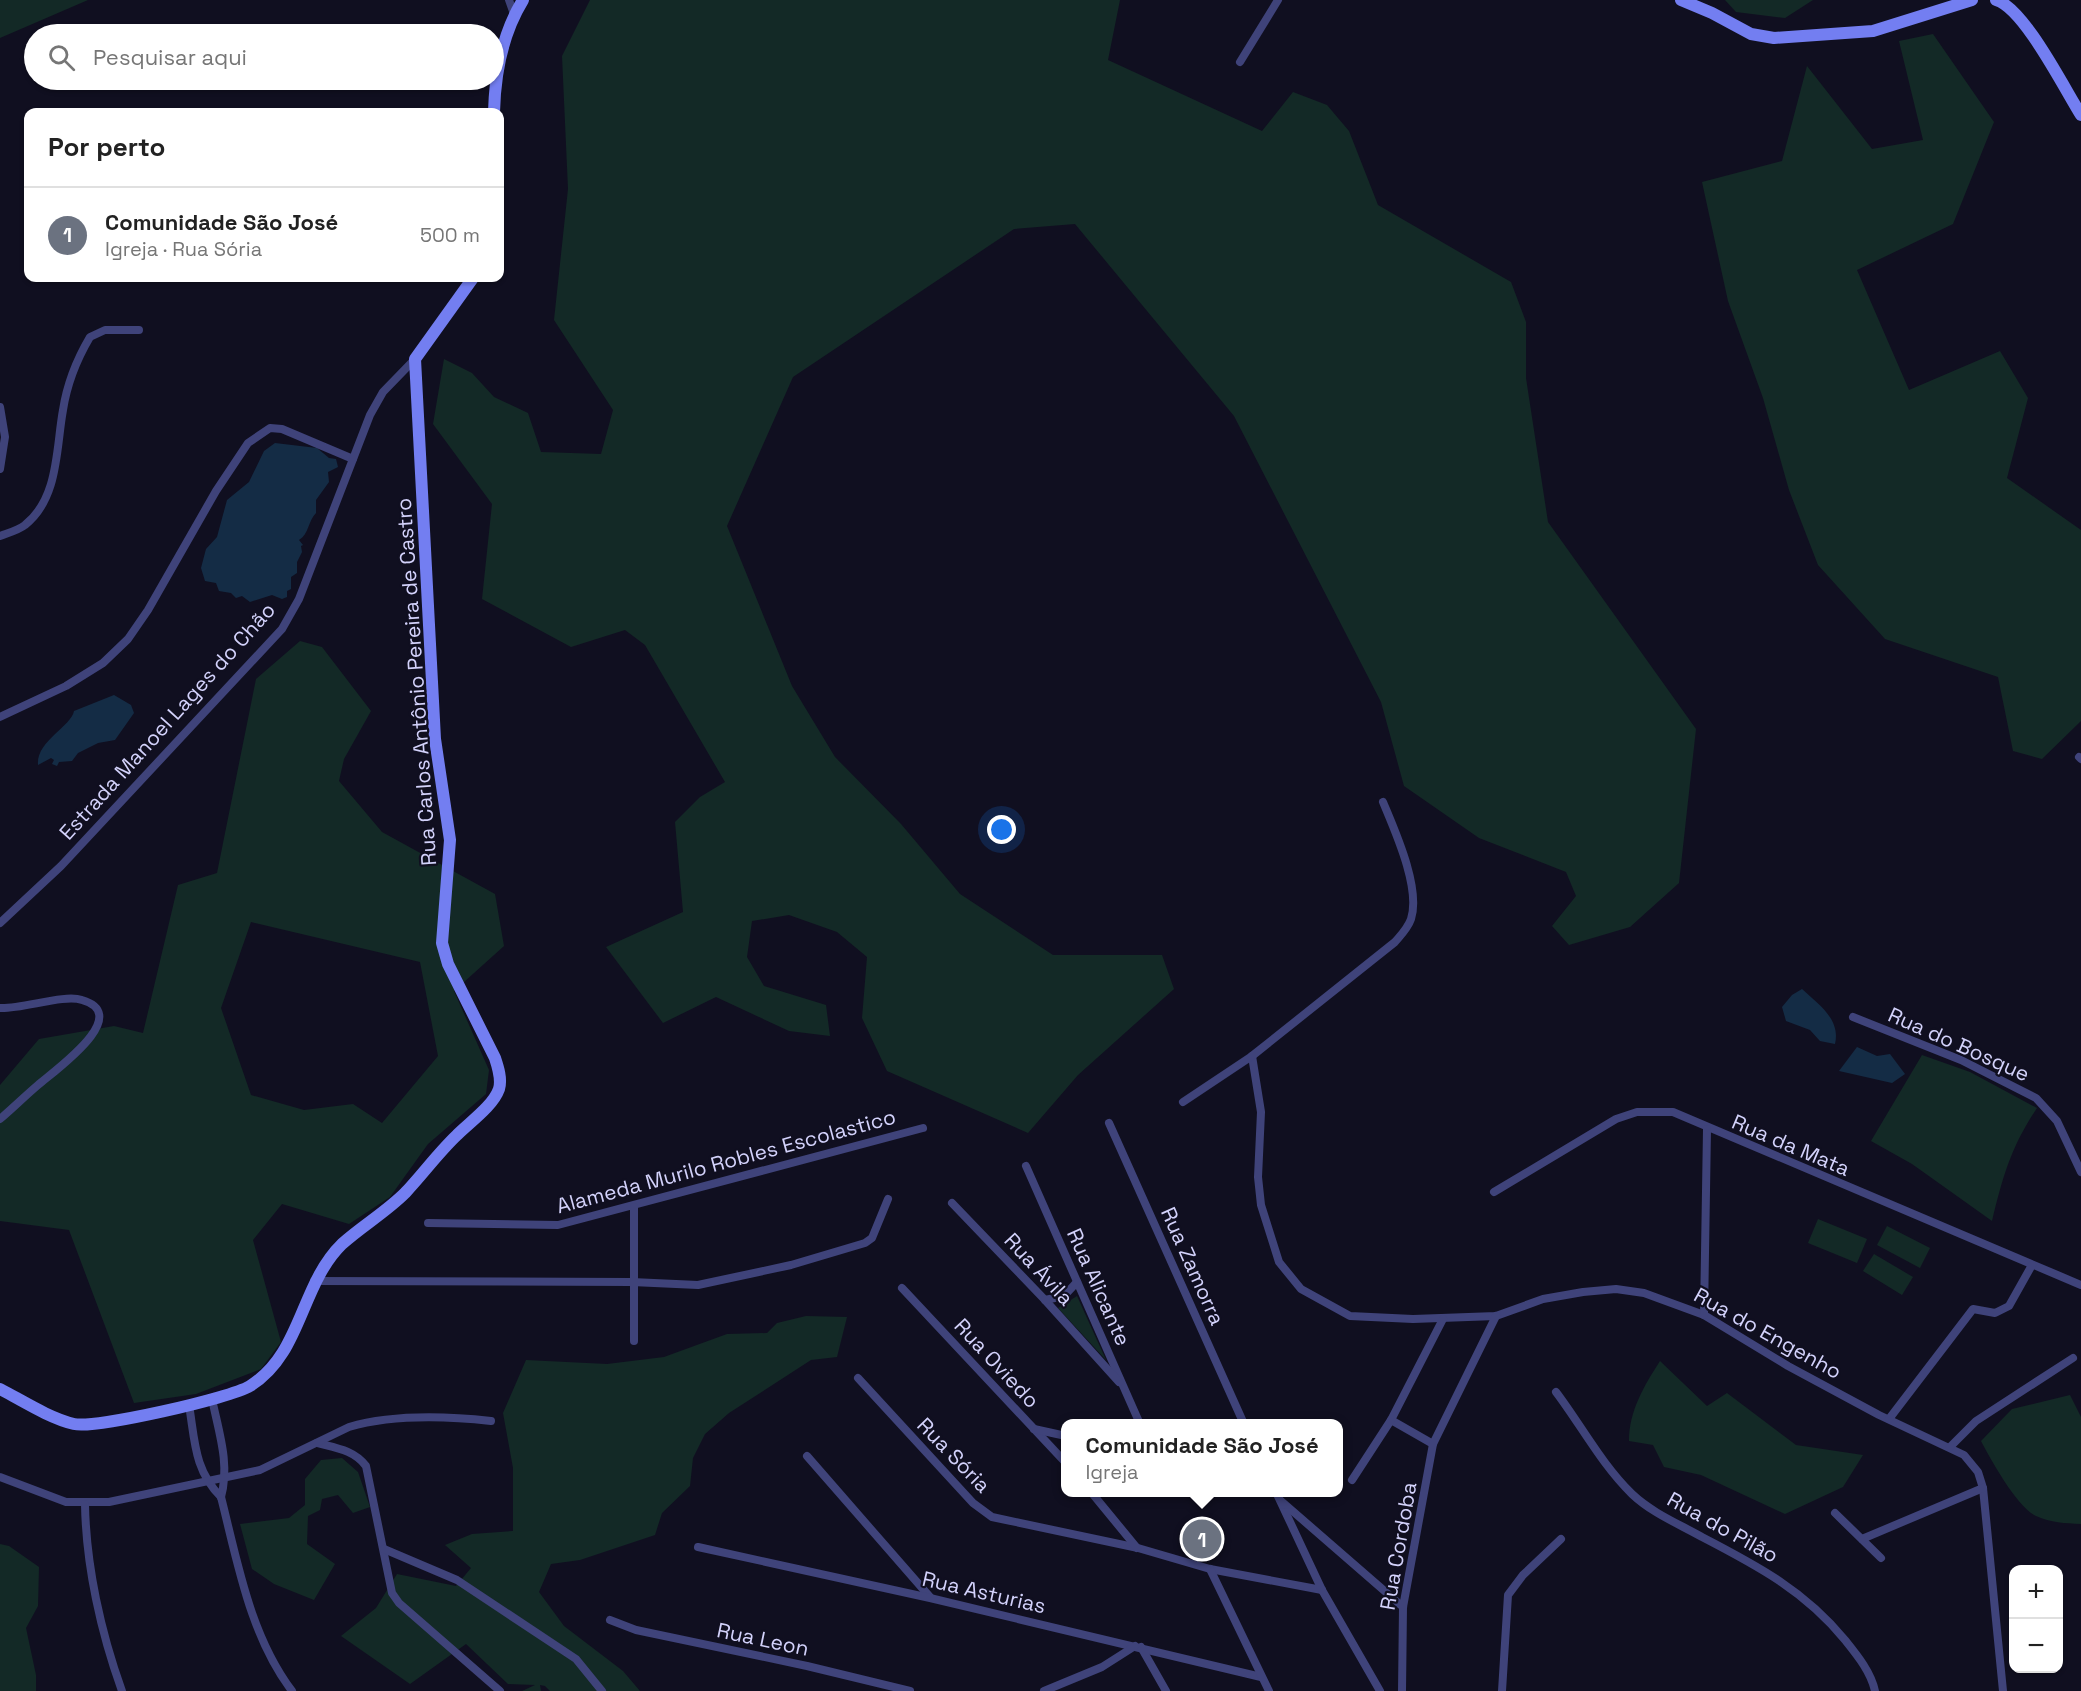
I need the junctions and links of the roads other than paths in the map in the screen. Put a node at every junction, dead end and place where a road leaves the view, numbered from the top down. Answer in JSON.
{"nodes":[{"id":1,"x":509,"y":0,"type":"edge"},
{"id":2,"x":523,"y":0,"type":"edge"},
{"id":3,"x":1278,"y":0,"type":"edge"},
{"id":4,"x":1681,"y":0,"type":"edge"},
{"id":5,"x":1972,"y":0,"type":"edge"},
{"id":6,"x":1996,"y":0,"type":"edge"},
{"id":7,"x":514,"y":14,"type":"junction"},
{"id":8,"x":504,"y":42,"type":"edge"},
{"id":9,"x":1240,"y":62,"type":"dead end"},
{"id":10,"x":494,"y":90,"type":"edge"},
{"id":11,"x":494,"y":108,"type":"edge"},
{"id":12,"x":2081,"y":114,"type":"edge"},
{"id":13,"x":470,"y":282,"type":"edge"},
{"id":14,"x":139,"y":330,"type":"dead end"},
{"id":15,"x":415,"y":359,"type":"junction"},
{"id":16,"x":0,"y":407,"type":"edge"},
{"id":17,"x":353,"y":459,"type":"junction"},
{"id":18,"x":0,"y":469,"type":"edge"},
{"id":19,"x":0,"y":536,"type":"edge"},
{"id":20,"x":0,"y":717,"type":"edge"},
{"id":21,"x":1383,"y":802,"type":"dead end"},
{"id":22,"x":0,"y":923,"type":"edge"},
{"id":23,"x":0,"y":1008,"type":"edge"},
{"id":24,"x":1853,"y":1017,"type":"dead end"},
{"id":25,"x":1252,"y":1056,"type":"junction"},
{"id":26,"x":1183,"y":1102,"type":"dead end"},
{"id":27,"x":0,"y":1119,"type":"edge"},
{"id":28,"x":1109,"y":1123,"type":"dead end"},
{"id":29,"x":923,"y":1128,"type":"dead end"},
{"id":30,"x":1707,"y":1129,"type":"junction"},
{"id":31,"x":1026,"y":1166,"type":"dead end"},
{"id":32,"x":2081,"y":1172,"type":"edge"},
{"id":33,"x":1494,"y":1192,"type":"dead end"},
{"id":34,"x":888,"y":1199,"type":"dead end"},
{"id":35,"x":952,"y":1203,"type":"dead end"},
{"id":36,"x":634,"y":1207,"type":"junction"},
{"id":37,"x":428,"y":1223,"type":"dead end"},
{"id":38,"x":2032,"y":1265,"type":"junction"},
{"id":39,"x":314,"y":1281,"type":"junction"},
{"id":40,"x":632,"y":1282,"type":"junction"},
{"id":41,"x":1077,"y":1282,"type":"junction"},
{"id":42,"x":2081,"y":1285,"type":"edge"},
{"id":43,"x":902,"y":1288,"type":"dead end"},
{"id":44,"x":1045,"y":1300,"type":"junction"},
{"id":45,"x":1704,"y":1315,"type":"junction"},
{"id":46,"x":1496,"y":1316,"type":"junction"},
{"id":47,"x":1443,"y":1319,"type":"junction"},
{"id":48,"x":634,"y":1341,"type":"dead end"},
{"id":49,"x":2073,"y":1358,"type":"dead end"},
{"id":50,"x":858,"y":1378,"type":"dead end"},
{"id":51,"x":1123,"y":1387,"type":"junction"},
{"id":52,"x":0,"y":1389,"type":"edge"},
{"id":53,"x":1556,"y":1392,"type":"dead end"},
{"id":54,"x":212,"y":1399,"type":"junction"},
{"id":55,"x":189,"y":1405,"type":"junction"},
{"id":56,"x":1138,"y":1419,"type":"edge"},
{"id":57,"x":1242,"y":1419,"type":"edge"},
{"id":58,"x":1889,"y":1419,"type":"junction"},
{"id":59,"x":1391,"y":1420,"type":"junction"},
{"id":60,"x":491,"y":1421,"type":"dead end"},
{"id":61,"x":1034,"y":1429,"type":"junction"},
{"id":62,"x":1061,"y":1435,"type":"edge"},
{"id":63,"x":317,"y":1443,"type":"junction"},
{"id":64,"x":1433,"y":1444,"type":"junction"},
{"id":65,"x":1950,"y":1448,"type":"junction"},
{"id":66,"x":807,"y":1456,"type":"dead end"},
{"id":67,"x":1061,"y":1459,"type":"edge"},
{"id":68,"x":0,"y":1477,"type":"edge"},
{"id":69,"x":226,"y":1477,"type":"junction"},
{"id":70,"x":1352,"y":1480,"type":"dead end"},
{"id":71,"x":206,"y":1482,"type":"junction"},
{"id":72,"x":1983,"y":1488,"type":"junction"},
{"id":73,"x":221,"y":1497,"type":"junction"},
{"id":74,"x":1095,"y":1497,"type":"edge"},
{"id":75,"x":1277,"y":1497,"type":"edge"},
{"id":76,"x":1278,"y":1497,"type":"edge"},
{"id":77,"x":85,"y":1504,"type":"junction"},
{"id":78,"x":1835,"y":1513,"type":"dead end"},
{"id":79,"x":1561,"y":1539,"type":"dead end"},
{"id":80,"x":1862,"y":1539,"type":"junction"},
{"id":81,"x":698,"y":1547,"type":"dead end"},
{"id":82,"x":1138,"y":1548,"type":"junction"},
{"id":83,"x":384,"y":1549,"type":"junction"},
{"id":84,"x":1881,"y":1558,"type":"dead end"},
{"id":85,"x":1210,"y":1569,"type":"junction"},
{"id":86,"x":1322,"y":1590,"type":"junction"},
{"id":87,"x":930,"y":1598,"type":"junction"},
{"id":88,"x":1403,"y":1607,"type":"junction"},
{"id":89,"x":610,"y":1620,"type":"dead end"},
{"id":90,"x":1138,"y":1646,"type":"junction"},
{"id":91,"x":1261,"y":1677,"type":"junction"},
{"id":92,"x":122,"y":1691,"type":"edge"},
{"id":93,"x":292,"y":1691,"type":"edge"},
{"id":94,"x":500,"y":1691,"type":"edge"},
{"id":95,"x":602,"y":1691,"type":"edge"},
{"id":96,"x":910,"y":1691,"type":"edge"},
{"id":97,"x":1044,"y":1691,"type":"edge"},
{"id":98,"x":1166,"y":1691,"type":"edge"},
{"id":99,"x":1269,"y":1691,"type":"edge"},
{"id":100,"x":1380,"y":1691,"type":"edge"},
{"id":101,"x":1402,"y":1691,"type":"edge"},
{"id":102,"x":1502,"y":1691,"type":"edge"},
{"id":103,"x":1875,"y":1691,"type":"edge"},
{"id":104,"x":2003,"y":1691,"type":"edge"}],
"edges":[{"from":1,"to":7,"type":"street"},
{"from":2,"to":7,"type":"street"},
{"from":3,"to":9,"type":"street"},
{"from":4,"to":5,"type":"street"},
{"from":6,"to":12,"type":"street"},
{"from":7,"to":8,"type":"street"},
{"from":10,"to":11,"type":"street"},
{"from":13,"to":15,"type":"street","name":"Estrada Manoel Lages do Chão"},
{"from":14,"to":19,"type":"street"},
{"from":15,"to":17,"type":"street","name":"Estrada Manoel Lages do Chão"},
{"from":15,"to":39,"type":"street","name":"Rua Carlos Antônio Pereira de Castro"},
{"from":16,"to":18,"type":"street"},
{"from":17,"to":20,"type":"street"},
{"from":17,"to":22,"type":"street","name":"Estrada Manoel Lages do Chão"},
{"from":21,"to":25,"type":"street"},
{"from":23,"to":27,"type":"street"},
{"from":24,"to":32,"type":"street","name":"Rua do Bosque"},
{"from":25,"to":26,"type":"street"},
{"from":25,"to":47,"type":"street","name":"Rua do Engenho"},
{"from":28,"to":57,"type":"street","name":"Rua Zamorra"},
{"from":29,"to":36,"type":"street","name":"Alameda Murilo Robles Escolastico"},
{"from":30,"to":33,"type":"street","name":"Rua da Mata"},
{"from":30,"to":38,"type":"street","name":"Rua da Mata"},
{"from":30,"to":45,"type":"street"},
{"from":31,"to":41,"type":"street","name":"Rua Alicante"},
{"from":34,"to":40,"type":"street"},
{"from":35,"to":44,"type":"street","name":"Rua Ávila"},
{"from":36,"to":37,"type":"street","name":"Alameda Murilo Robles Escolastico"},
{"from":36,"to":40,"type":"street"},
{"from":38,"to":42,"type":"street","name":"Rua da Mata"},
{"from":38,"to":58,"type":"street"},
{"from":39,"to":40,"type":"street"},
{"from":39,"to":54,"type":"street","name":"Rua Carlos Antônio Pereira de Castro"},
{"from":40,"to":48,"type":"street"},
{"from":41,"to":44,"type":"street"},
{"from":41,"to":51,"type":"street","name":"Rua Alicante"},
{"from":43,"to":61,"type":"street","name":"Rua Oviedo"},
{"from":44,"to":51,"type":"street","name":"Rua Ávila"},
{"from":45,"to":46,"type":"street","name":"Rua do Engenho"},
{"from":45,"to":58,"type":"street","name":"Rua do Engenho"},
{"from":46,"to":47,"type":"street","name":"Rua do Engenho"},
{"from":46,"to":64,"type":"street","name":"Rua Cordoba"},
{"from":47,"to":59,"type":"street"},
{"from":49,"to":65,"type":"street"},
{"from":50,"to":82,"type":"street","name":"Rua Sória"},
{"from":51,"to":56,"type":"street","name":"Rua Alicante"},
{"from":52,"to":55,"type":"street","name":"Rua Carlos Antônio Pereira de Castro"},
{"from":53,"to":103,"type":"street","name":"Rua do Pilão"},
{"from":54,"to":55,"type":"street","name":"Rua Carlos Antônio Pereira de Castro"},
{"from":54,"to":69,"type":"street"},
{"from":55,"to":71,"type":"street"},
{"from":58,"to":65,"type":"street","name":"Rua do Engenho"},
{"from":59,"to":64,"type":"street"},
{"from":59,"to":70,"type":"street"},
{"from":60,"to":63,"type":"street"},
{"from":61,"to":62,"type":"street"},
{"from":61,"to":67,"type":"street","name":"Rua Oviedo"},
{"from":63,"to":69,"type":"street"},
{"from":63,"to":83,"type":"street"},
{"from":64,"to":88,"type":"street","name":"Rua Cordoba"},
{"from":65,"to":72,"type":"street","name":"Rua do Engenho"},
{"from":66,"to":87,"type":"street"},
{"from":68,"to":77,"type":"street"},
{"from":69,"to":71,"type":"street"},
{"from":69,"to":73,"type":"street"},
{"from":71,"to":73,"type":"street"},
{"from":71,"to":77,"type":"street"},
{"from":72,"to":80,"type":"street"},
{"from":72,"to":104,"type":"street","name":"Rua do Engenho"},
{"from":73,"to":93,"type":"street"},
{"from":74,"to":82,"type":"street"},
{"from":75,"to":86,"type":"street"},
{"from":76,"to":88,"type":"street"},
{"from":77,"to":92,"type":"street"},
{"from":78,"to":80,"type":"street"},
{"from":79,"to":102,"type":"street"},
{"from":80,"to":84,"type":"street"},
{"from":81,"to":87,"type":"street","name":"Rua Asturias"},
{"from":82,"to":85,"type":"street","name":"Rua Sória"},
{"from":83,"to":94,"type":"street"},
{"from":83,"to":95,"type":"street"},
{"from":85,"to":86,"type":"street","name":"Rua Sória"},
{"from":85,"to":91,"type":"street"},
{"from":86,"to":100,"type":"street"},
{"from":87,"to":90,"type":"street","name":"Rua Asturias"},
{"from":88,"to":101,"type":"street","name":"Rua Cordoba"},
{"from":89,"to":96,"type":"street","name":"Rua Leon"},
{"from":90,"to":91,"type":"street","name":"Rua Asturias"},
{"from":90,"to":97,"type":"street"},
{"from":90,"to":98,"type":"street"},
{"from":91,"to":99,"type":"street"}]}
